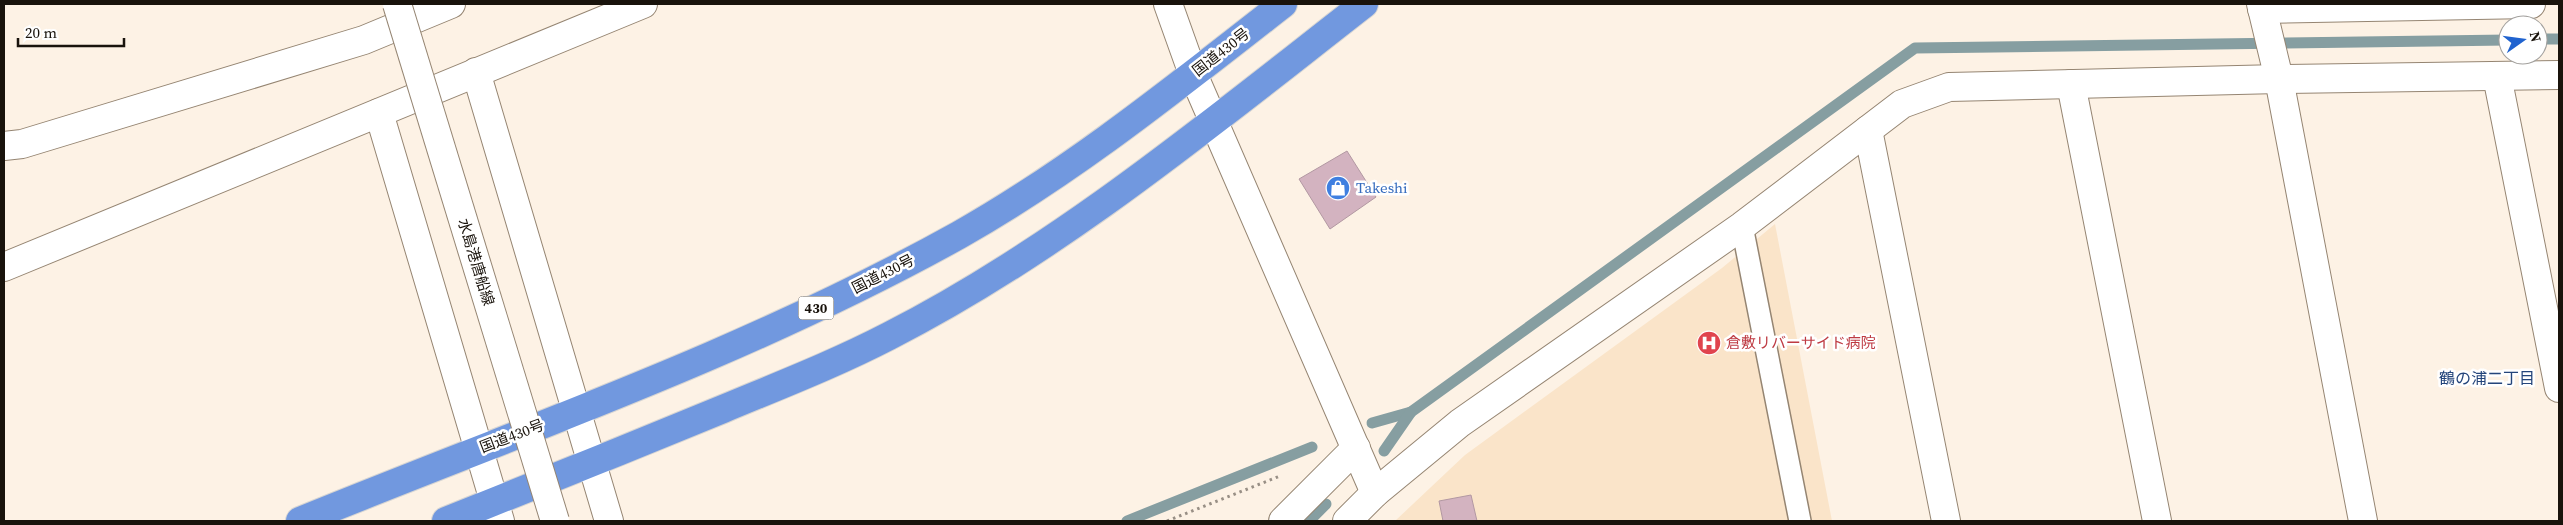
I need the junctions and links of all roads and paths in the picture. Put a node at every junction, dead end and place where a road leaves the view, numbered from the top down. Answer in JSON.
{"nodes":[{"id":1,"x":397,"y":4,"type":"edge"},
{"id":2,"x":451,"y":4,"type":"edge"},
{"id":3,"x":643,"y":4,"type":"edge"},
{"id":4,"x":1168,"y":4,"type":"edge"},
{"id":5,"x":1283,"y":4,"type":"edge"},
{"id":6,"x":1364,"y":4,"type":"edge"},
{"id":7,"x":2531,"y":4,"type":"edge"},
{"id":8,"x":2269,"y":35,"type":"edge"},
{"id":9,"x":476,"y":72,"type":"junction"},
{"id":10,"x":1193,"y":74,"type":"junction"},
{"id":11,"x":2559,"y":75,"type":"edge"},
{"id":12,"x":2496,"y":76,"type":"junction"},
{"id":13,"x":2071,"y":84,"type":"junction"},
{"id":14,"x":380,"y":112,"type":"junction"},
{"id":15,"x":1212,"y":123,"type":"junction"},
{"id":16,"x":1868,"y":130,"type":"junction"},
{"id":17,"x":4,"y":146,"type":"edge"},
{"id":18,"x":1742,"y":226,"type":"junction"},
{"id":19,"x":4,"y":267,"type":"edge"},
{"id":20,"x":2559,"y":388,"type":"edge"},
{"id":21,"x":577,"y":411,"type":"junction"},
{"id":22,"x":480,"y":448,"type":"junction"},
{"id":23,"x":1356,"y":448,"type":"junction"},
{"id":24,"x":592,"y":463,"type":"junction"},
{"id":25,"x":1283,"y":475,"type":"dead end"},
{"id":26,"x":1375,"y":493,"type":"junction"},
{"id":27,"x":497,"y":511,"type":"edge"},
{"id":28,"x":300,"y":521,"type":"edge"},
{"id":29,"x":446,"y":521,"type":"edge"},
{"id":30,"x":555,"y":521,"type":"edge"},
{"id":31,"x":609,"y":521,"type":"edge"},
{"id":32,"x":1167,"y":521,"type":"edge"},
{"id":33,"x":1283,"y":521,"type":"edge"},
{"id":34,"x":1347,"y":521,"type":"edge"},
{"id":35,"x":1800,"y":521,"type":"edge"},
{"id":36,"x":1946,"y":521,"type":"edge"},
{"id":37,"x":2157,"y":521,"type":"edge"},
{"id":38,"x":2362,"y":521,"type":"edge"}],
"edges":[{"from":1,"to":30,"type":"street","name":"水島港唐船線","bridge":true},
{"from":2,"to":17,"type":"street"},
{"from":3,"to":9,"type":"street"},
{"from":4,"to":10,"type":"street"},
{"from":5,"to":10,"type":"highway","name":"国道430号","number":"430"},
{"from":6,"to":15,"type":"highway"},
{"from":7,"to":8,"type":"street"},
{"from":8,"to":12,"type":"street"},
{"from":8,"to":13,"type":"street"},
{"from":8,"to":38,"type":"street"},
{"from":9,"to":14,"type":"street"},
{"from":9,"to":21,"type":"street"},
{"from":10,"to":15,"type":"street"},
{"from":10,"to":21,"type":"highway","name":"国道430号","number":"430"},
{"from":11,"to":12,"type":"street"},
{"from":12,"to":20,"type":"street"},
{"from":13,"to":16,"type":"street"},
{"from":13,"to":37,"type":"street"},
{"from":14,"to":19,"type":"street"},
{"from":14,"to":22,"type":"street"},
{"from":15,"to":23,"type":"street"},
{"from":15,"to":24,"type":"highway"},
{"from":16,"to":18,"type":"street"},
{"from":16,"to":36,"type":"street"},
{"from":18,"to":26,"type":"street"},
{"from":18,"to":35,"type":"lane"},
{"from":21,"to":22,"type":"highway","name":"国道430号","number":"430"},
{"from":21,"to":24,"type":"street"},
{"from":22,"to":27,"type":"street"},
{"from":22,"to":28,"type":"highway","name":"国道430号","number":"430"},
{"from":23,"to":26,"type":"street"},
{"from":23,"to":33,"type":"street"},
{"from":24,"to":27,"type":"highway"},
{"from":24,"to":31,"type":"street"},
{"from":25,"to":32,"type":"path"},
{"from":26,"to":34,"type":"street"},
{"from":27,"to":29,"type":"highway"}]}
